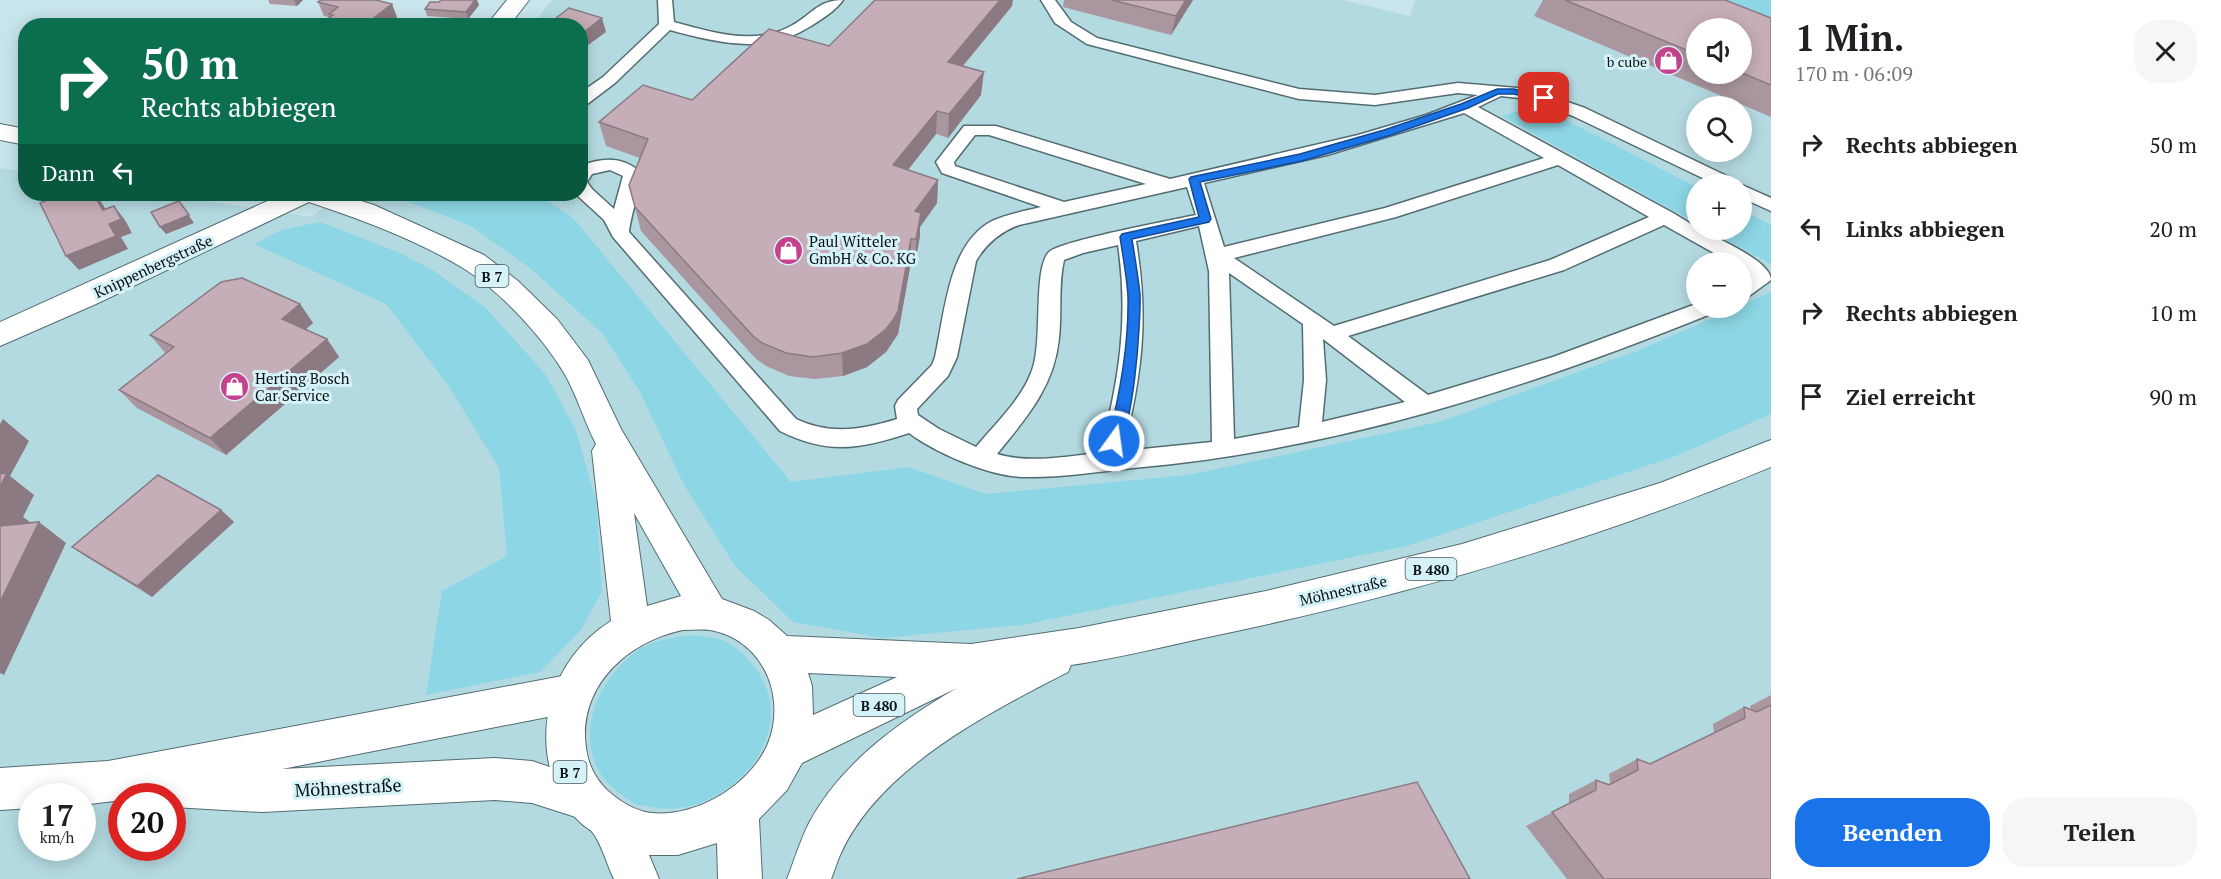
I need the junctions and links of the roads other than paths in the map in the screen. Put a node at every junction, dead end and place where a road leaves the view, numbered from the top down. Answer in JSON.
{"nodes":[{"id":1,"x":518,"y":0,"type":"edge"},
{"id":2,"x":665,"y":0,"type":"edge"},
{"id":3,"x":836,"y":0,"type":"edge"},
{"id":4,"x":1048,"y":0,"type":"edge"},
{"id":5,"x":503,"y":18,"type":"edge"},
{"id":6,"x":667,"y":25,"type":"junction"},
{"id":7,"x":1497,"y":92,"type":"junction"},
{"id":8,"x":588,"y":95,"type":"edge"},
{"id":9,"x":1464,"y":106,"type":"junction"},
{"id":10,"x":0,"y":132,"type":"edge"},
{"id":11,"x":18,"y":135,"type":"edge"},
{"id":12,"x":1559,"y":159,"type":"junction"},
{"id":13,"x":588,"y":172,"type":"edge"},
{"id":14,"x":1708,"y":174,"type":"edge"},
{"id":15,"x":1194,"y":179,"type":"junction"},
{"id":16,"x":1169,"y":185,"type":"junction"},
{"id":17,"x":1752,"y":196,"type":"edge"},
{"id":18,"x":588,"y":197,"type":"edge"},
{"id":19,"x":289,"y":201,"type":"edge"},
{"id":20,"x":333,"y":201,"type":"edge"},
{"id":21,"x":1771,"y":206,"type":"edge"},
{"id":22,"x":1063,"y":208,"type":"junction"},
{"id":23,"x":1666,"y":217,"type":"junction"},
{"id":24,"x":1205,"y":219,"type":"junction"},
{"id":25,"x":620,"y":233,"type":"junction"},
{"id":26,"x":1126,"y":237,"type":"junction"},
{"id":27,"x":1729,"y":252,"type":"edge"},
{"id":28,"x":1216,"y":255,"type":"junction"},
{"id":29,"x":1752,"y":267,"type":"edge"},
{"id":30,"x":1752,"y":286,"type":"edge"},
{"id":31,"x":1686,"y":316,"type":"edge"},
{"id":32,"x":1313,"y":321,"type":"junction"},
{"id":33,"x":1331,"y":334,"type":"junction"},
{"id":34,"x":0,"y":335,"type":"edge"},
{"id":35,"x":1424,"y":404,"type":"junction"},
{"id":36,"x":912,"y":423,"type":"junction"},
{"id":37,"x":607,"y":434,"type":"junction"},
{"id":38,"x":1310,"y":434,"type":"junction"},
{"id":39,"x":1222,"y":448,"type":"junction"},
{"id":40,"x":1771,"y":453,"type":"edge"},
{"id":41,"x":981,"y":457,"type":"junction"},
{"id":42,"x":1109,"y":461,"type":"junction"},
{"id":43,"x":710,"y":613,"type":"junction"},
{"id":44,"x":632,"y":628,"type":"junction"},
{"id":45,"x":1079,"y":646,"type":"junction"},
{"id":46,"x":777,"y":654,"type":"junction"},
{"id":47,"x":971,"y":662,"type":"junction"},
{"id":48,"x":573,"y":693,"type":"junction"},
{"id":49,"x":788,"y":748,"type":"junction"},
{"id":50,"x":108,"y":782,"type":"junction"},
{"id":51,"x":0,"y":789,"type":"edge"},
{"id":52,"x":597,"y":809,"type":"junction"},
{"id":53,"x":737,"y":812,"type":"junction"},
{"id":54,"x":637,"y":879,"type":"edge"},
{"id":55,"x":740,"y":879,"type":"edge"},
{"id":56,"x":809,"y":879,"type":"edge"}],
"edges":[{"from":1,"to":5,"type":"main road"},
{"from":2,"to":6,"type":"lane"},
{"from":3,"to":6,"type":"lane"},
{"from":4,"to":7,"type":"lane"},
{"from":6,"to":8,"type":"lane"},
{"from":7,"to":9,"type":"lane"},
{"from":7,"to":14,"type":"lane"},
{"from":9,"to":12,"type":"lane"},
{"from":9,"to":15,"type":"lane"},
{"from":10,"to":11,"type":"main road"},
{"from":12,"to":23,"type":"lane"},
{"from":12,"to":28,"type":"lane"},
{"from":13,"to":25,"type":"lane"},
{"from":15,"to":16,"type":"lane"},
{"from":15,"to":24,"type":"lane"},
{"from":16,"to":22,"type":"lane"},
{"from":16,"to":22,"type":"lane"},
{"from":17,"to":21,"type":"lane"},
{"from":18,"to":25,"type":"lane"},
{"from":19,"to":34,"type":"main road","name":"Knippenbergstraße"},
{"from":20,"to":37,"type":"main road","number":"B 7"},
{"from":22,"to":36,"type":"lane"},
{"from":23,"to":27,"type":"lane"},
{"from":23,"to":33,"type":"lane"},
{"from":24,"to":26,"type":"lane"},
{"from":24,"to":28,"type":"lane"},
{"from":25,"to":36,"type":"lane"},
{"from":26,"to":41,"type":"lane"},
{"from":26,"to":42,"type":"lane"},
{"from":28,"to":32,"type":"lane"},
{"from":28,"to":39,"type":"lane"},
{"from":29,"to":30,"type":"lane"},
{"from":31,"to":35,"type":"lane"},
{"from":32,"to":33,"type":"lane"},
{"from":32,"to":38,"type":"lane"},
{"from":33,"to":35,"type":"lane"},
{"from":35,"to":38,"type":"lane"},
{"from":36,"to":41,"type":"lane"},
{"from":37,"to":43,"type":"main road","number":"B 7"},
{"from":37,"to":44,"type":"main road","number":"B 7"},
{"from":38,"to":39,"type":"lane"},
{"from":39,"to":42,"type":"lane"},
{"from":40,"to":45,"type":"main road","name":"Möhnestraße","number":"B 480"},
{"from":41,"to":42,"type":"lane"},
{"from":43,"to":44,"type":"main road","number":"B 7"},
{"from":43,"to":46,"type":"main road","number":"B 7"},
{"from":44,"to":48,"type":"main road","number":"B 7"},
{"from":45,"to":47,"type":"main road","number":"B 480"},
{"from":45,"to":56,"type":"main road"},
{"from":46,"to":47,"type":"main road","number":"B 480"},
{"from":46,"to":49,"type":"main road","number":"B 7"},
{"from":47,"to":49,"type":"main road","number":"B 480"},
{"from":48,"to":50,"type":"main road","name":"Möhnestraße"},
{"from":48,"to":52,"type":"main road","number":"B 7"},
{"from":49,"to":53,"type":"main road","number":"B 7"},
{"from":50,"to":51,"type":"main road","name":"Möhnestraße"},
{"from":50,"to":52,"type":"main road","name":"Möhnestraße"},
{"from":52,"to":53,"type":"main road","number":"B 7"},
{"from":52,"to":54,"type":"main road","number":"B 7"},
{"from":53,"to":55,"type":"main road"}]}
